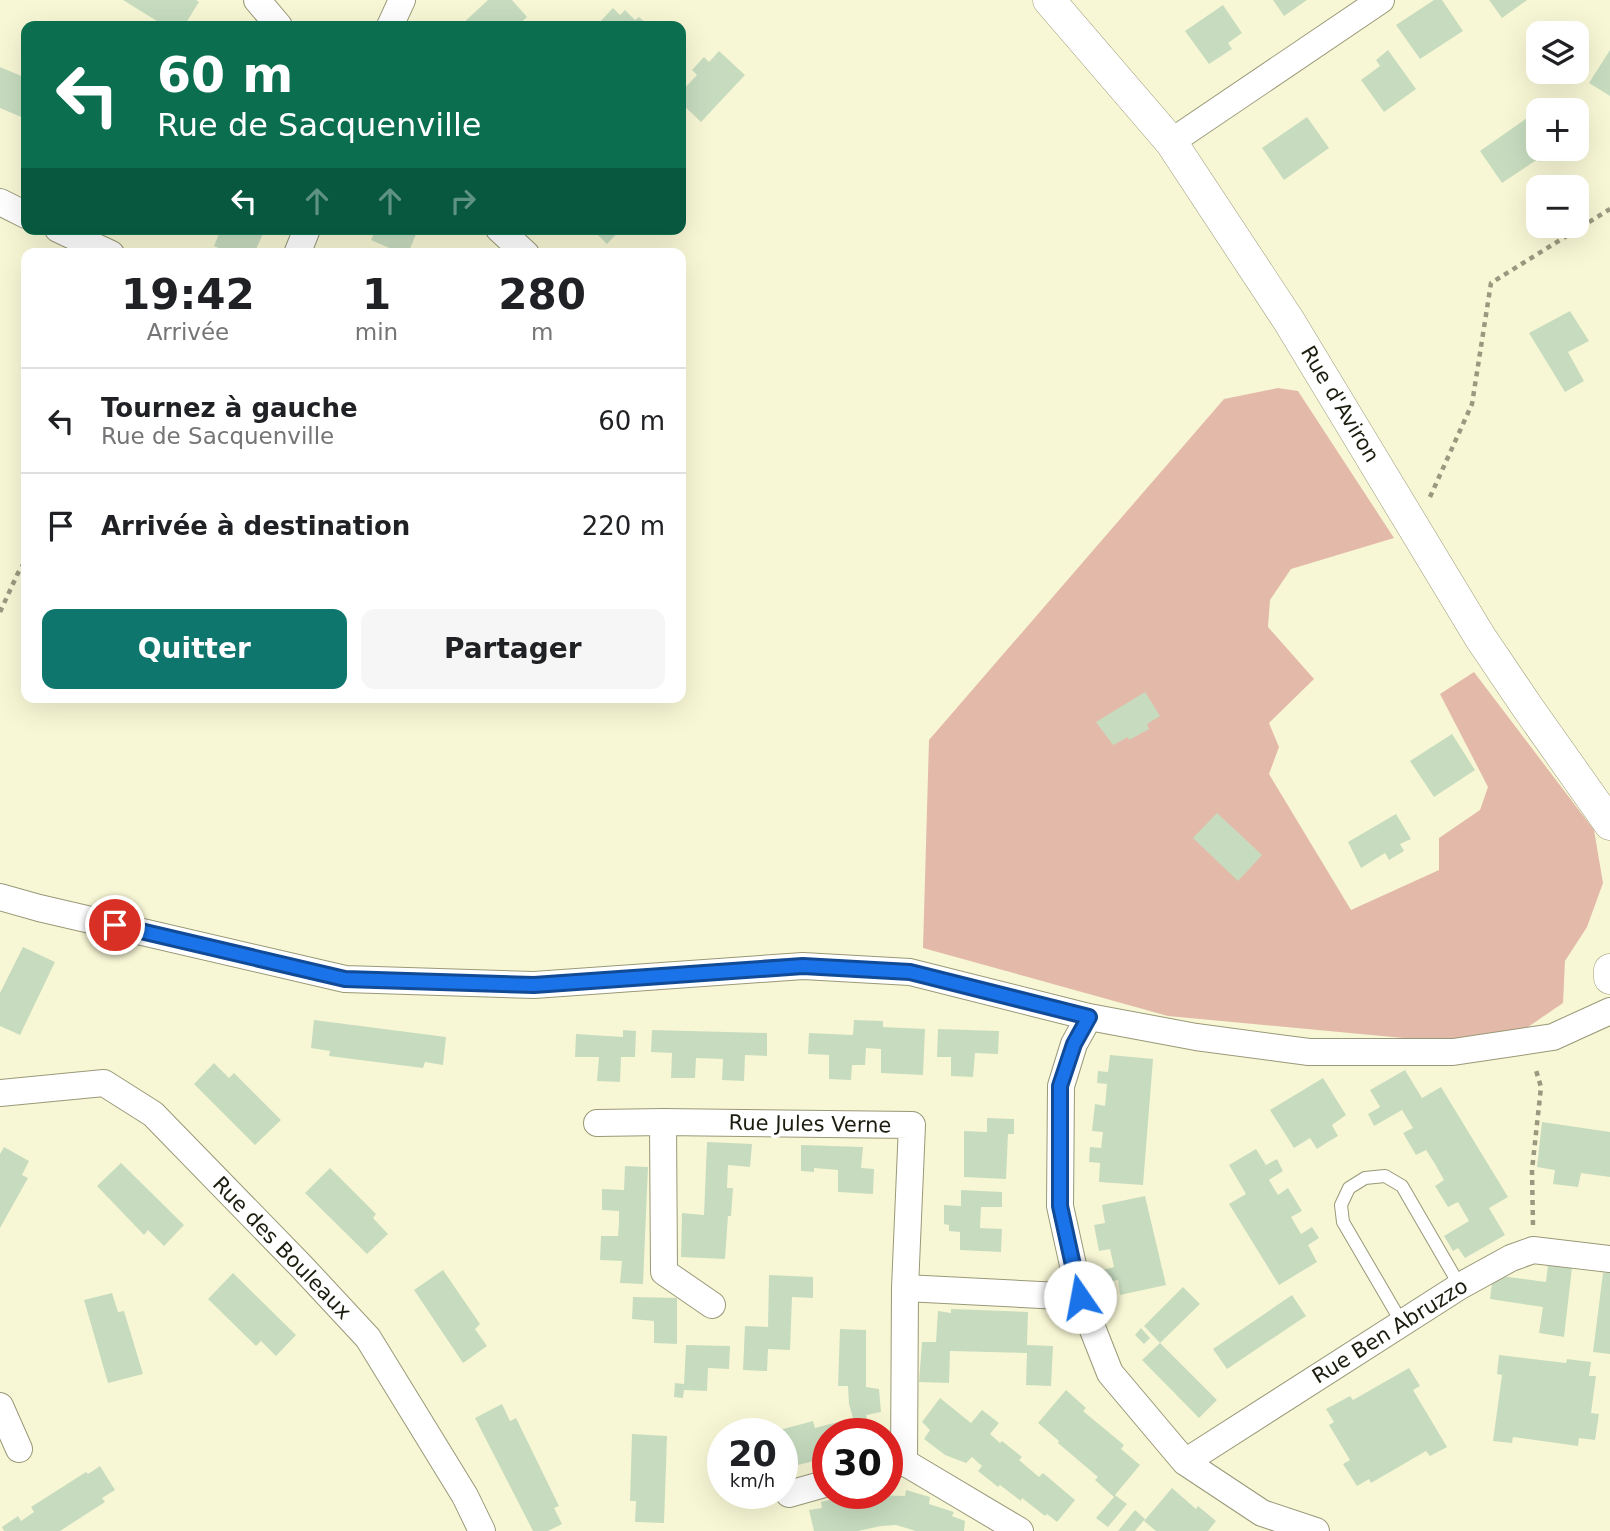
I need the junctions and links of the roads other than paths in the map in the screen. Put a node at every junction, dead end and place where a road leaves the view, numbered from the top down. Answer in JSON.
{"nodes":[{"id":1,"x":257,"y":0,"type":"edge"},
{"id":2,"x":402,"y":0,"type":"edge"},
{"id":3,"x":1049,"y":0,"type":"edge"},
{"id":4,"x":1381,"y":0,"type":"edge"},
{"id":5,"x":275,"y":21,"type":"edge"},
{"id":6,"x":392,"y":21,"type":"edge"},
{"id":7,"x":1171,"y":142,"type":"junction"},
{"id":8,"x":0,"y":202,"type":"edge"},
{"id":9,"x":21,"y":212,"type":"edge"},
{"id":10,"x":71,"y":235,"type":"edge"},
{"id":11,"x":505,"y":235,"type":"edge"},
{"id":12,"x":98,"y":248,"type":"edge"},
{"id":13,"x":520,"y":248,"type":"edge"},
{"id":14,"x":1610,"y":824,"type":"edge"},
{"id":15,"x":0,"y":897,"type":"edge"},
{"id":16,"x":1610,"y":970,"type":"edge"},
{"id":17,"x":1610,"y":978,"type":"edge"},
{"id":18,"x":1610,"y":1011,"type":"edge"},
{"id":19,"x":1089,"y":1017,"type":"junction"},
{"id":20,"x":0,"y":1093,"type":"edge"},
{"id":21,"x":663,"y":1122,"type":"junction"},
{"id":22,"x":597,"y":1123,"type":"dead end"},
{"id":23,"x":1610,"y":1259,"type":"edge"},
{"id":24,"x":1460,"y":1286,"type":"junction"},
{"id":25,"x":905,"y":1288,"type":"junction"},
{"id":26,"x":1080,"y":1297,"type":"junction"},
{"id":27,"x":712,"y":1305,"type":"dead end"},
{"id":28,"x":1402,"y":1323,"type":"junction"},
{"id":29,"x":0,"y":1406,"type":"edge"},
{"id":30,"x":898,"y":1418,"type":"edge"},
{"id":31,"x":19,"y":1449,"type":"dead end"},
{"id":32,"x":1185,"y":1462,"type":"junction"},
{"id":33,"x":903,"y":1468,"type":"edge"},
{"id":34,"x":482,"y":1531,"type":"edge"},
{"id":35,"x":1020,"y":1531,"type":"edge"},
{"id":36,"x":1316,"y":1531,"type":"edge"}],
"edges":[{"from":1,"to":5,"type":"street"},
{"from":2,"to":6,"type":"street"},
{"from":3,"to":7,"type":"street","name":"Rue d'Aviron"},
{"from":4,"to":7,"type":"street"},
{"from":7,"to":14,"type":"street","name":"Rue d'Aviron"},
{"from":8,"to":9,"type":"street"},
{"from":10,"to":12,"type":"street"},
{"from":11,"to":13,"type":"street"},
{"from":15,"to":19,"type":"street"},
{"from":16,"to":17,"type":"street"},
{"from":18,"to":19,"type":"street"},
{"from":19,"to":26,"type":"street"},
{"from":20,"to":34,"type":"street","name":"Rue des Bouleaux"},
{"from":21,"to":22,"type":"street","name":"Rue Jules Verne"},
{"from":21,"to":25,"type":"street","name":"Rue Jules Verne"},
{"from":21,"to":27,"type":"street"},
{"from":23,"to":24,"type":"street","name":"Rue Ben Abruzzo"},
{"from":24,"to":28,"type":"street","name":"Rue Ben Abruzzo"},
{"from":24,"to":28,"type":"lane"},
{"from":25,"to":26,"type":"street"},
{"from":25,"to":30,"type":"street"},
{"from":26,"to":32,"type":"street"},
{"from":28,"to":32,"type":"street","name":"Rue Ben Abruzzo"},
{"from":29,"to":31,"type":"street"},
{"from":32,"to":36,"type":"street"},
{"from":33,"to":35,"type":"street"}]}
